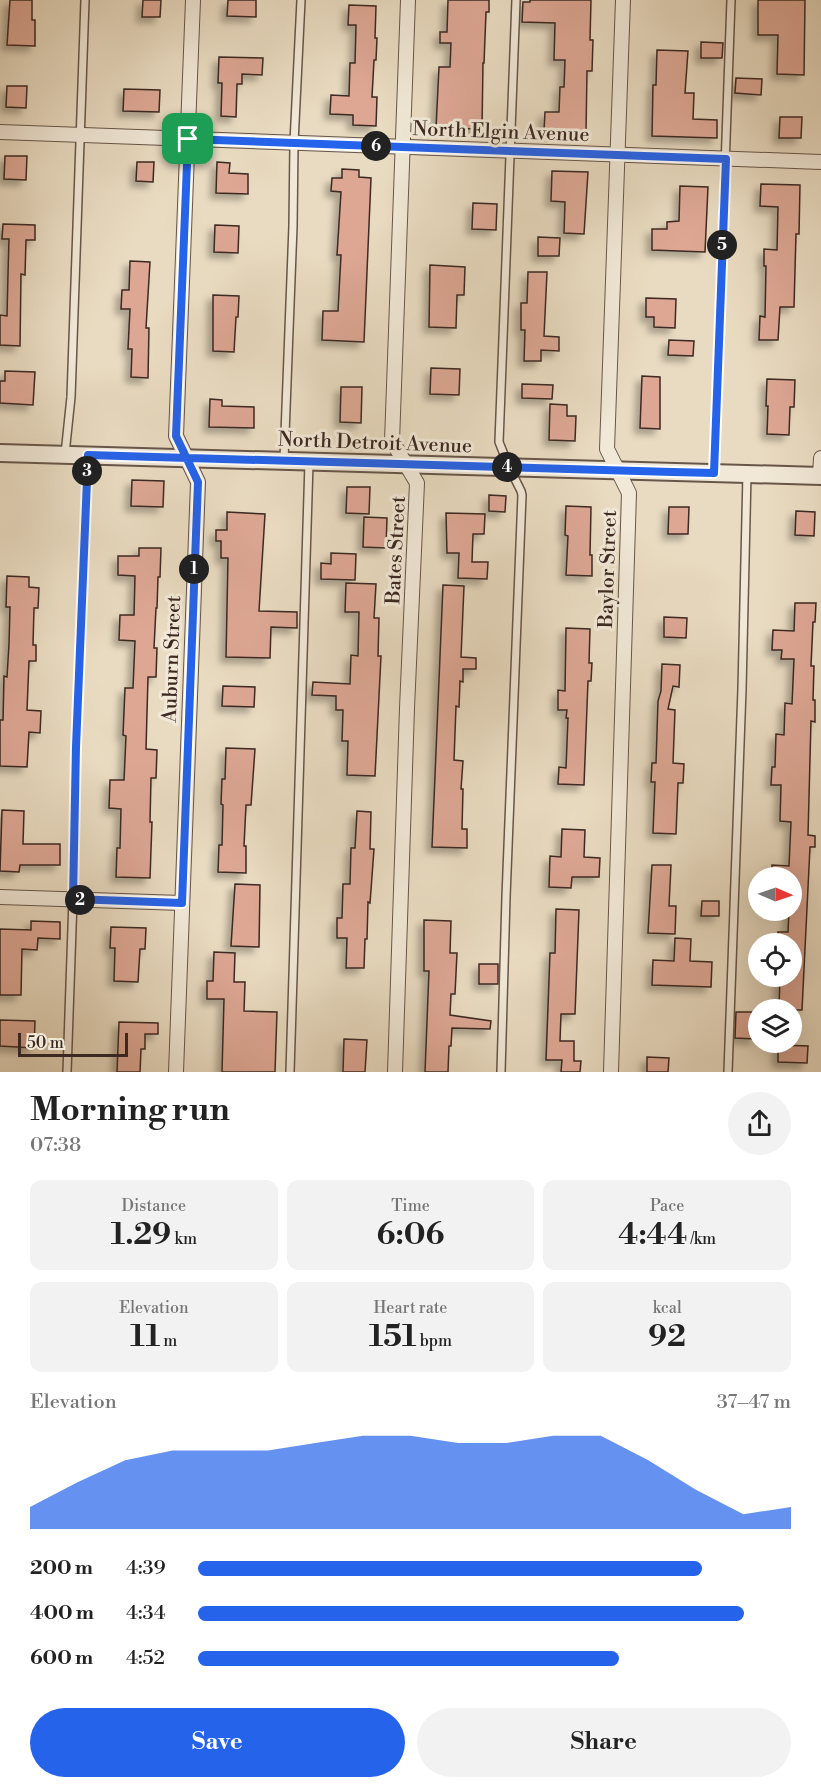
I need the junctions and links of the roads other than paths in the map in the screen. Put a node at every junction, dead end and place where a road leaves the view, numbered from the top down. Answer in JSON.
{"nodes":[{"id":1,"x":85,"y":0,"type":"edge"},
{"id":2,"x":193,"y":0,"type":"edge"},
{"id":3,"x":301,"y":0,"type":"edge"},
{"id":4,"x":408,"y":0,"type":"edge"},
{"id":5,"x":516,"y":0,"type":"edge"},
{"id":6,"x":623,"y":0,"type":"edge"},
{"id":7,"x":731,"y":0,"type":"edge"},
{"id":8,"x":0,"y":132,"type":"edge"},
{"id":9,"x":79,"y":135,"type":"junction"},
{"id":10,"x":188,"y":139,"type":"junction"},
{"id":11,"x":294,"y":143,"type":"junction"},
{"id":12,"x":403,"y":147,"type":"junction"},
{"id":13,"x":511,"y":151,"type":"junction"},
{"id":14,"x":617,"y":155,"type":"junction"},
{"id":15,"x":726,"y":159,"type":"junction"},
{"id":16,"x":821,"y":162,"type":"edge"},
{"id":17,"x":0,"y":453,"type":"edge"},
{"id":18,"x":65,"y":454,"type":"junction"},
{"id":19,"x":88,"y":455,"type":"junction"},
{"id":20,"x":186,"y":457,"type":"junction"},
{"id":21,"x":821,"y":458,"type":"edge"},
{"id":22,"x":284,"y":460,"type":"junction"},
{"id":23,"x":309,"y":460,"type":"junction"},
{"id":24,"x":405,"y":463,"type":"junction"},
{"id":25,"x":509,"y":467,"type":"junction"},
{"id":26,"x":618,"y":471,"type":"junction"},
{"id":27,"x":714,"y":473,"type":"junction"},
{"id":28,"x":747,"y":474,"type":"junction"},
{"id":29,"x":821,"y":476,"type":"edge"},
{"id":30,"x":0,"y":897,"type":"edge"},
{"id":31,"x":73,"y":899,"type":"junction"},
{"id":32,"x":182,"y":903,"type":"junction"},
{"id":33,"x":67,"y":1072,"type":"edge"},
{"id":34,"x":176,"y":1072,"type":"edge"},
{"id":35,"x":290,"y":1072,"type":"edge"},
{"id":36,"x":395,"y":1072,"type":"edge"},
{"id":37,"x":501,"y":1072,"type":"edge"},
{"id":38,"x":611,"y":1072,"type":"edge"},
{"id":39,"x":728,"y":1072,"type":"edge"}],
"edges":[{"from":1,"to":9,"type":"lane"},
{"from":2,"to":10,"type":"street","name":"Auburn Street"},
{"from":3,"to":11,"type":"lane"},
{"from":4,"to":12,"type":"street","name":"Bates Street"},
{"from":5,"to":13,"type":"lane"},
{"from":6,"to":14,"type":"street","name":"Baylor Street"},
{"from":7,"to":15,"type":"lane"},
{"from":8,"to":9,"type":"street","name":"North Elgin Avenue"},
{"from":9,"to":10,"type":"street","name":"North Elgin Avenue"},
{"from":9,"to":18,"type":"lane"},
{"from":10,"to":11,"type":"street","name":"North Elgin Avenue"},
{"from":10,"to":20,"type":"street","name":"Auburn Street"},
{"from":11,"to":12,"type":"street","name":"North Elgin Avenue"},
{"from":11,"to":22,"type":"lane"},
{"from":12,"to":13,"type":"street","name":"North Elgin Avenue"},
{"from":12,"to":24,"type":"street","name":"Bates Street"},
{"from":13,"to":14,"type":"street","name":"North Elgin Avenue"},
{"from":13,"to":25,"type":"lane"},
{"from":14,"to":15,"type":"street","name":"North Elgin Avenue"},
{"from":14,"to":26,"type":"street","name":"Baylor Street"},
{"from":15,"to":16,"type":"street","name":"North Elgin Avenue"},
{"from":15,"to":27,"type":"lane"},
{"from":17,"to":18,"type":"street","name":"North Detroit Avenue"},
{"from":18,"to":19,"type":"street","name":"North Detroit Avenue"},
{"from":19,"to":20,"type":"street","name":"North Detroit Avenue"},
{"from":19,"to":31,"type":"lane"},
{"from":20,"to":22,"type":"street","name":"North Detroit Avenue"},
{"from":20,"to":32,"type":"street","name":"Auburn Street"},
{"from":21,"to":29,"type":"street"},
{"from":22,"to":23,"type":"street","name":"North Detroit Avenue"},
{"from":23,"to":24,"type":"street","name":"North Detroit Avenue"},
{"from":23,"to":35,"type":"lane"},
{"from":24,"to":25,"type":"street","name":"North Detroit Avenue"},
{"from":24,"to":36,"type":"street","name":"Bates Street"},
{"from":25,"to":26,"type":"street","name":"North Detroit Avenue"},
{"from":25,"to":37,"type":"lane"},
{"from":26,"to":27,"type":"street","name":"North Detroit Avenue"},
{"from":26,"to":38,"type":"street","name":"Baylor Street"},
{"from":27,"to":28,"type":"street","name":"North Detroit Avenue"},
{"from":28,"to":29,"type":"street","name":"North Detroit Avenue"},
{"from":28,"to":39,"type":"lane"},
{"from":30,"to":31,"type":"street"},
{"from":31,"to":32,"type":"street"},
{"from":31,"to":33,"type":"lane"},
{"from":32,"to":34,"type":"street","name":"Auburn Street"}]}
